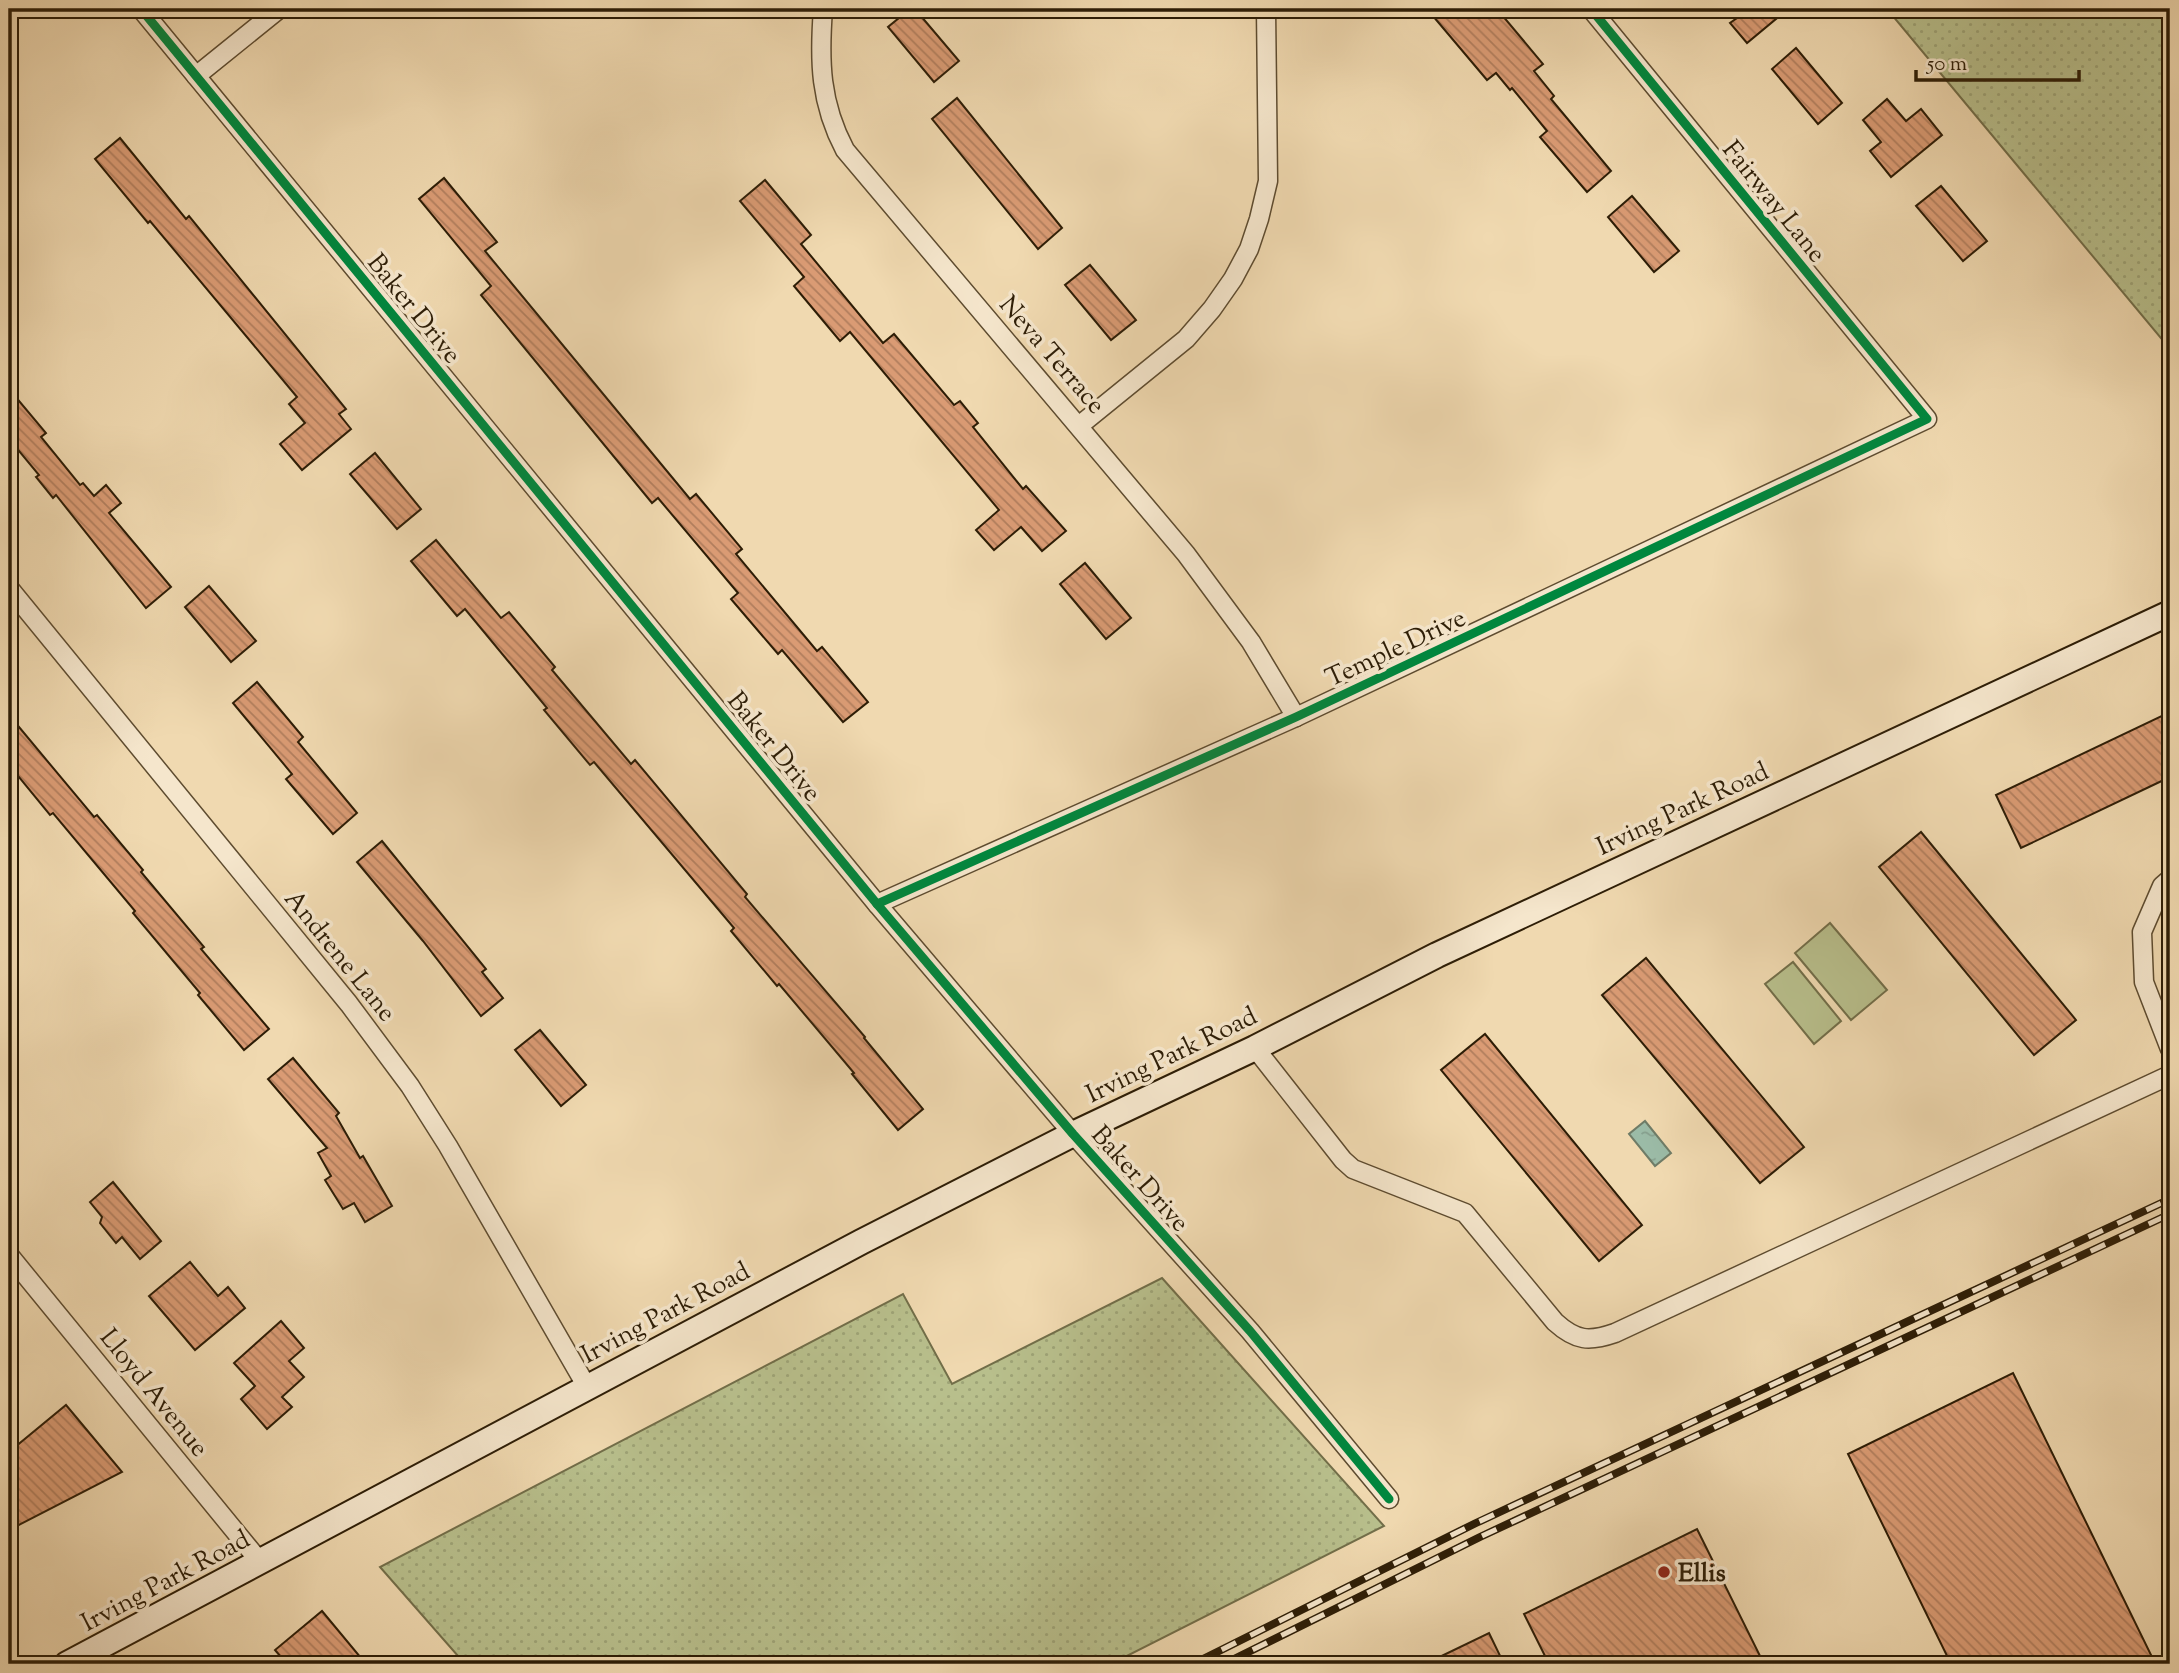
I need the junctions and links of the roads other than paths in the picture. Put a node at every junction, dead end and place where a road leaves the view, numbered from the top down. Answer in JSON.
{"nodes":[{"id":1,"x":141,"y":9,"type":"edge"},
{"id":2,"x":279,"y":9,"type":"edge"},
{"id":3,"x":823,"y":9,"type":"edge"},
{"id":4,"x":1266,"y":9,"type":"edge"},
{"id":5,"x":1591,"y":9,"type":"edge"},
{"id":6,"x":196,"y":76,"type":"junction"},
{"id":7,"x":1927,"y":419,"type":"joint"},
{"id":8,"x":1080,"y":425,"type":"junction"},
{"id":9,"x":9,"y":588,"type":"edge"},
{"id":10,"x":2170,"y":613,"type":"edge"},
{"id":11,"x":1296,"y":717,"type":"junction"},
{"id":12,"x":2170,"y":879,"type":"edge"},
{"id":13,"x":877,"y":904,"type":"junction"},
{"id":14,"x":1255,"y":1048,"type":"junction"},
{"id":15,"x":2170,"y":1049,"type":"edge"},
{"id":16,"x":2170,"y":1075,"type":"edge"},
{"id":17,"x":1073,"y":1134,"type":"junction"},
{"id":18,"x":9,"y":1255,"type":"edge"},
{"id":19,"x":587,"y":1387,"type":"junction"},
{"id":20,"x":1389,"y":1499,"type":"dead end"},
{"id":21,"x":261,"y":1563,"type":"junction"},
{"id":22,"x":67,"y":1664,"type":"edge"}],
"edges":[{"from":1,"to":6,"type":"street","name":"Baker Drive"},
{"from":2,"to":6,"type":"street"},
{"from":3,"to":8,"type":"street","name":"Neva Terrace"},
{"from":4,"to":8,"type":"street"},
{"from":5,"to":7,"type":"street","name":"Fairway Lane"},
{"from":6,"to":13,"type":"street","name":"Baker Drive"},
{"from":7,"to":11,"type":"street","name":"Temple Drive"},
{"from":8,"to":11,"type":"street","name":"Neva Terrace"},
{"from":9,"to":19,"type":"street","name":"Andrene Lane"},
{"from":10,"to":14,"type":"main road","name":"Irving Park Road"},
{"from":11,"to":13,"type":"street","name":"Temple Drive"},
{"from":12,"to":15,"type":"street"},
{"from":13,"to":17,"type":"street","name":"Baker Drive"},
{"from":14,"to":16,"type":"street"},
{"from":14,"to":17,"type":"main road","name":"Irving Park Road"},
{"from":17,"to":19,"type":"main road","name":"Irving Park Road"},
{"from":17,"to":20,"type":"street","name":"Baker Drive"},
{"from":18,"to":21,"type":"street","name":"Lloyd Avenue"},
{"from":19,"to":21,"type":"main road","name":"Irving Park Road"},
{"from":21,"to":22,"type":"main road","name":"Irving Park Road"}]}
